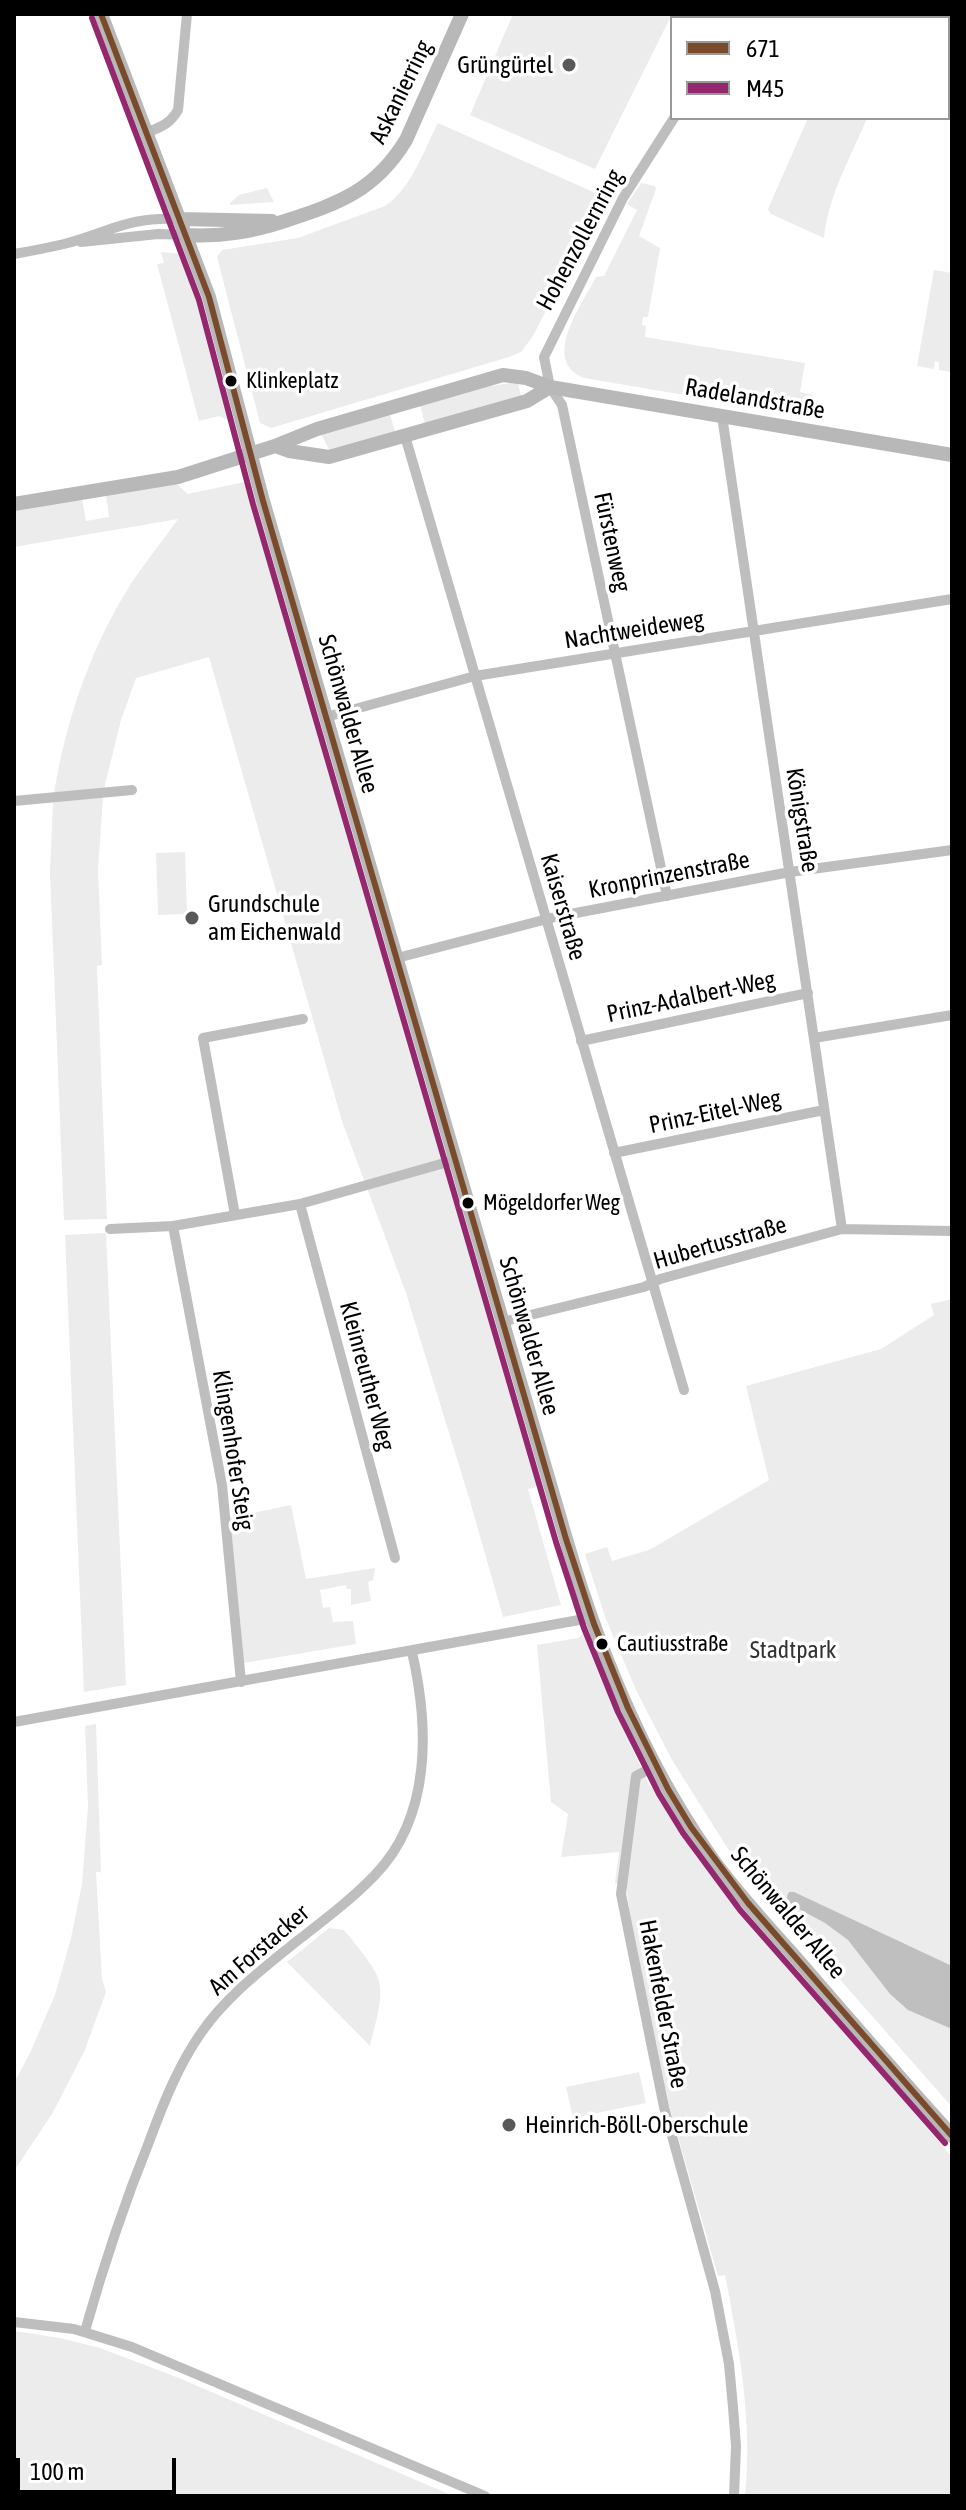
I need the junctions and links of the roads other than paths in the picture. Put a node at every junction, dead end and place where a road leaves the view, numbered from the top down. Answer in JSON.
{"nodes":[{"id":1,"x":101,"y":14,"type":"edge"},
{"id":2,"x":187,"y":14,"type":"edge"},
{"id":3,"x":462,"y":14,"type":"edge"},
{"id":4,"x":673,"y":120,"type":"edge"},
{"id":5,"x":146,"y":133,"type":"junction"},
{"id":6,"x":180,"y":219,"type":"junction"},
{"id":7,"x":284,"y":221,"type":"junction"},
{"id":8,"x":187,"y":235,"type":"junction"},
{"id":9,"x":66,"y":243,"type":"junction"},
{"id":10,"x":14,"y":254,"type":"edge"},
{"id":11,"x":550,"y":387,"type":"junction"},
{"id":12,"x":722,"y":416,"type":"junction"},
{"id":13,"x":405,"y":436,"type":"junction"},
{"id":14,"x":275,"y":446,"type":"junction"},
{"id":15,"x":250,"y":454,"type":"junction"},
{"id":16,"x":952,"y":455,"type":"edge"},
{"id":17,"x":14,"y":504,"type":"edge"},
{"id":18,"x":952,"y":599,"type":"edge"},
{"id":19,"x":754,"y":631,"type":"junction"},
{"id":20,"x":616,"y":654,"type":"junction"},
{"id":21,"x":475,"y":676,"type":"junction"},
{"id":22,"x":326,"y":717,"type":"junction"},
{"id":23,"x":132,"y":790,"type":"dead end"},
{"id":24,"x":14,"y":801,"type":"edge"},
{"id":25,"x":952,"y":850,"type":"edge"},
{"id":26,"x":790,"y":872,"type":"junction"},
{"id":27,"x":667,"y":896,"type":"junction"},
{"id":28,"x":546,"y":919,"type":"junction"},
{"id":29,"x":397,"y":958,"type":"junction"},
{"id":30,"x":808,"y":993,"type":"junction"},
{"id":31,"x":952,"y":1015,"type":"edge"},
{"id":32,"x":303,"y":1019,"type":"dead end"},
{"id":33,"x":814,"y":1038,"type":"junction"},
{"id":34,"x":581,"y":1041,"type":"junction"},
{"id":35,"x":824,"y":1110,"type":"junction"},
{"id":36,"x":614,"y":1153,"type":"junction"},
{"id":37,"x":455,"y":1160,"type":"junction"},
{"id":38,"x":300,"y":1204,"type":"junction"},
{"id":39,"x":235,"y":1215,"type":"junction"},
{"id":40,"x":173,"y":1226,"type":"junction"},
{"id":41,"x":110,"y":1229,"type":"dead end"},
{"id":42,"x":842,"y":1229,"type":"junction"},
{"id":43,"x":952,"y":1231,"type":"edge"},
{"id":44,"x":652,"y":1283,"type":"junction"},
{"id":45,"x":502,"y":1322,"type":"junction"},
{"id":46,"x":684,"y":1390,"type":"dead end"},
{"id":47,"x":395,"y":1558,"type":"dead end"},
{"id":48,"x":590,"y":1618,"type":"junction"},
{"id":49,"x":412,"y":1652,"type":"junction"},
{"id":50,"x":241,"y":1682,"type":"junction"},
{"id":51,"x":14,"y":1722,"type":"edge"},
{"id":52,"x":657,"y":1765,"type":"junction"},
{"id":53,"x":952,"y":2136,"type":"edge"},
{"id":54,"x":14,"y":2322,"type":"edge"},
{"id":55,"x":85,"y":2331,"type":"junction"},
{"id":56,"x":485,"y":2496,"type":"edge"},
{"id":57,"x":734,"y":2496,"type":"edge"}],
"edges":[{"from":1,"to":5,"type":"main road","name":"Schönwalder Allee"},
{"from":2,"to":5,"type":"street"},
{"from":3,"to":7,"type":"main road","name":"Askanierring"},
{"from":4,"to":11,"type":"street","name":"Hohenzollernring"},
{"from":5,"to":6,"type":"main road","name":"Schönwalder Allee"},
{"from":6,"to":7,"type":"main road","name":"Askanierring"},
{"from":6,"to":8,"type":"main road","name":"Schönwalder Allee"},
{"from":6,"to":9,"type":"street","name":"Askanierring"},
{"from":7,"to":8,"type":"main road","name":"Askanierring"},
{"from":8,"to":9,"type":"street","name":"Askanierring"},
{"from":8,"to":15,"type":"main road","name":"Schönwalder Allee"},
{"from":9,"to":10,"type":"street","name":"Askanierring"},
{"from":11,"to":12,"type":"main road","name":"Radelandstraße"},
{"from":11,"to":13,"type":"main road"},
{"from":11,"to":14,"type":"main road"},
{"from":11,"to":20,"type":"street","name":"Fürstenweg"},
{"from":12,"to":16,"type":"main road","name":"Radelandstraße"},
{"from":12,"to":19,"type":"street","name":"Königstraße"},
{"from":13,"to":14,"type":"main road"},
{"from":13,"to":21,"type":"street","name":"Kaiserstraße"},
{"from":14,"to":15,"type":"main road"},
{"from":15,"to":17,"type":"main road"},
{"from":15,"to":22,"type":"main road","name":"Schönwalder Allee"},
{"from":18,"to":19,"type":"street","name":"Nachtweideweg"},
{"from":19,"to":20,"type":"street","name":"Nachtweideweg"},
{"from":19,"to":26,"type":"street","name":"Königstraße"},
{"from":20,"to":21,"type":"street","name":"Nachtweideweg"},
{"from":20,"to":27,"type":"street","name":"Fürstenweg"},
{"from":21,"to":22,"type":"street","name":"Nachtweideweg"},
{"from":21,"to":28,"type":"street","name":"Kaiserstraße"},
{"from":22,"to":29,"type":"main road","name":"Schönwalder Allee"},
{"from":23,"to":24,"type":"street"},
{"from":25,"to":26,"type":"street","name":"Kronprinzenstraße"},
{"from":26,"to":27,"type":"street","name":"Kronprinzenstraße"},
{"from":26,"to":30,"type":"street","name":"Königstraße"},
{"from":27,"to":28,"type":"street","name":"Kronprinzenstraße"},
{"from":28,"to":29,"type":"street","name":"Kronprinzenstraße"},
{"from":28,"to":34,"type":"street","name":"Kaiserstraße"},
{"from":29,"to":37,"type":"main road","name":"Schönwalder Allee"},
{"from":30,"to":33,"type":"street","name":"Königstraße"},
{"from":30,"to":34,"type":"street","name":"Prinz-Adalbert-Weg"},
{"from":31,"to":33,"type":"street"},
{"from":32,"to":39,"type":"street"},
{"from":33,"to":35,"type":"street","name":"Königstraße"},
{"from":34,"to":36,"type":"street","name":"Kaiserstraße"},
{"from":35,"to":36,"type":"street","name":"Prinz-Eitel-Weg"},
{"from":35,"to":42,"type":"street","name":"Königstraße"},
{"from":36,"to":44,"type":"street","name":"Kaiserstraße"},
{"from":37,"to":38,"type":"street"},
{"from":37,"to":45,"type":"main road","name":"Schönwalder Allee"},
{"from":38,"to":39,"type":"street"},
{"from":38,"to":47,"type":"street","name":"Kleinreuther Weg"},
{"from":39,"to":40,"type":"street"},
{"from":40,"to":41,"type":"street"},
{"from":40,"to":50,"type":"street","name":"Klingenhofer Steig"},
{"from":42,"to":43,"type":"street","name":"Hubertusstraße"},
{"from":42,"to":44,"type":"street","name":"Hubertusstraße"},
{"from":44,"to":45,"type":"street","name":"Hubertusstraße"},
{"from":44,"to":46,"type":"street","name":"Kaiserstraße"},
{"from":45,"to":48,"type":"main road","name":"Schönwalder Allee"},
{"from":48,"to":49,"type":"street"},
{"from":48,"to":52,"type":"main road","name":"Schönwalder Allee"},
{"from":49,"to":50,"type":"street"},
{"from":49,"to":55,"type":"street","name":"Am Forstacker"},
{"from":50,"to":51,"type":"street"},
{"from":52,"to":53,"type":"main road","name":"Schönwalder Allee"},
{"from":52,"to":57,"type":"street","name":"Hakenfelder Straße"},
{"from":54,"to":55,"type":"street"},
{"from":55,"to":56,"type":"street"}]}
